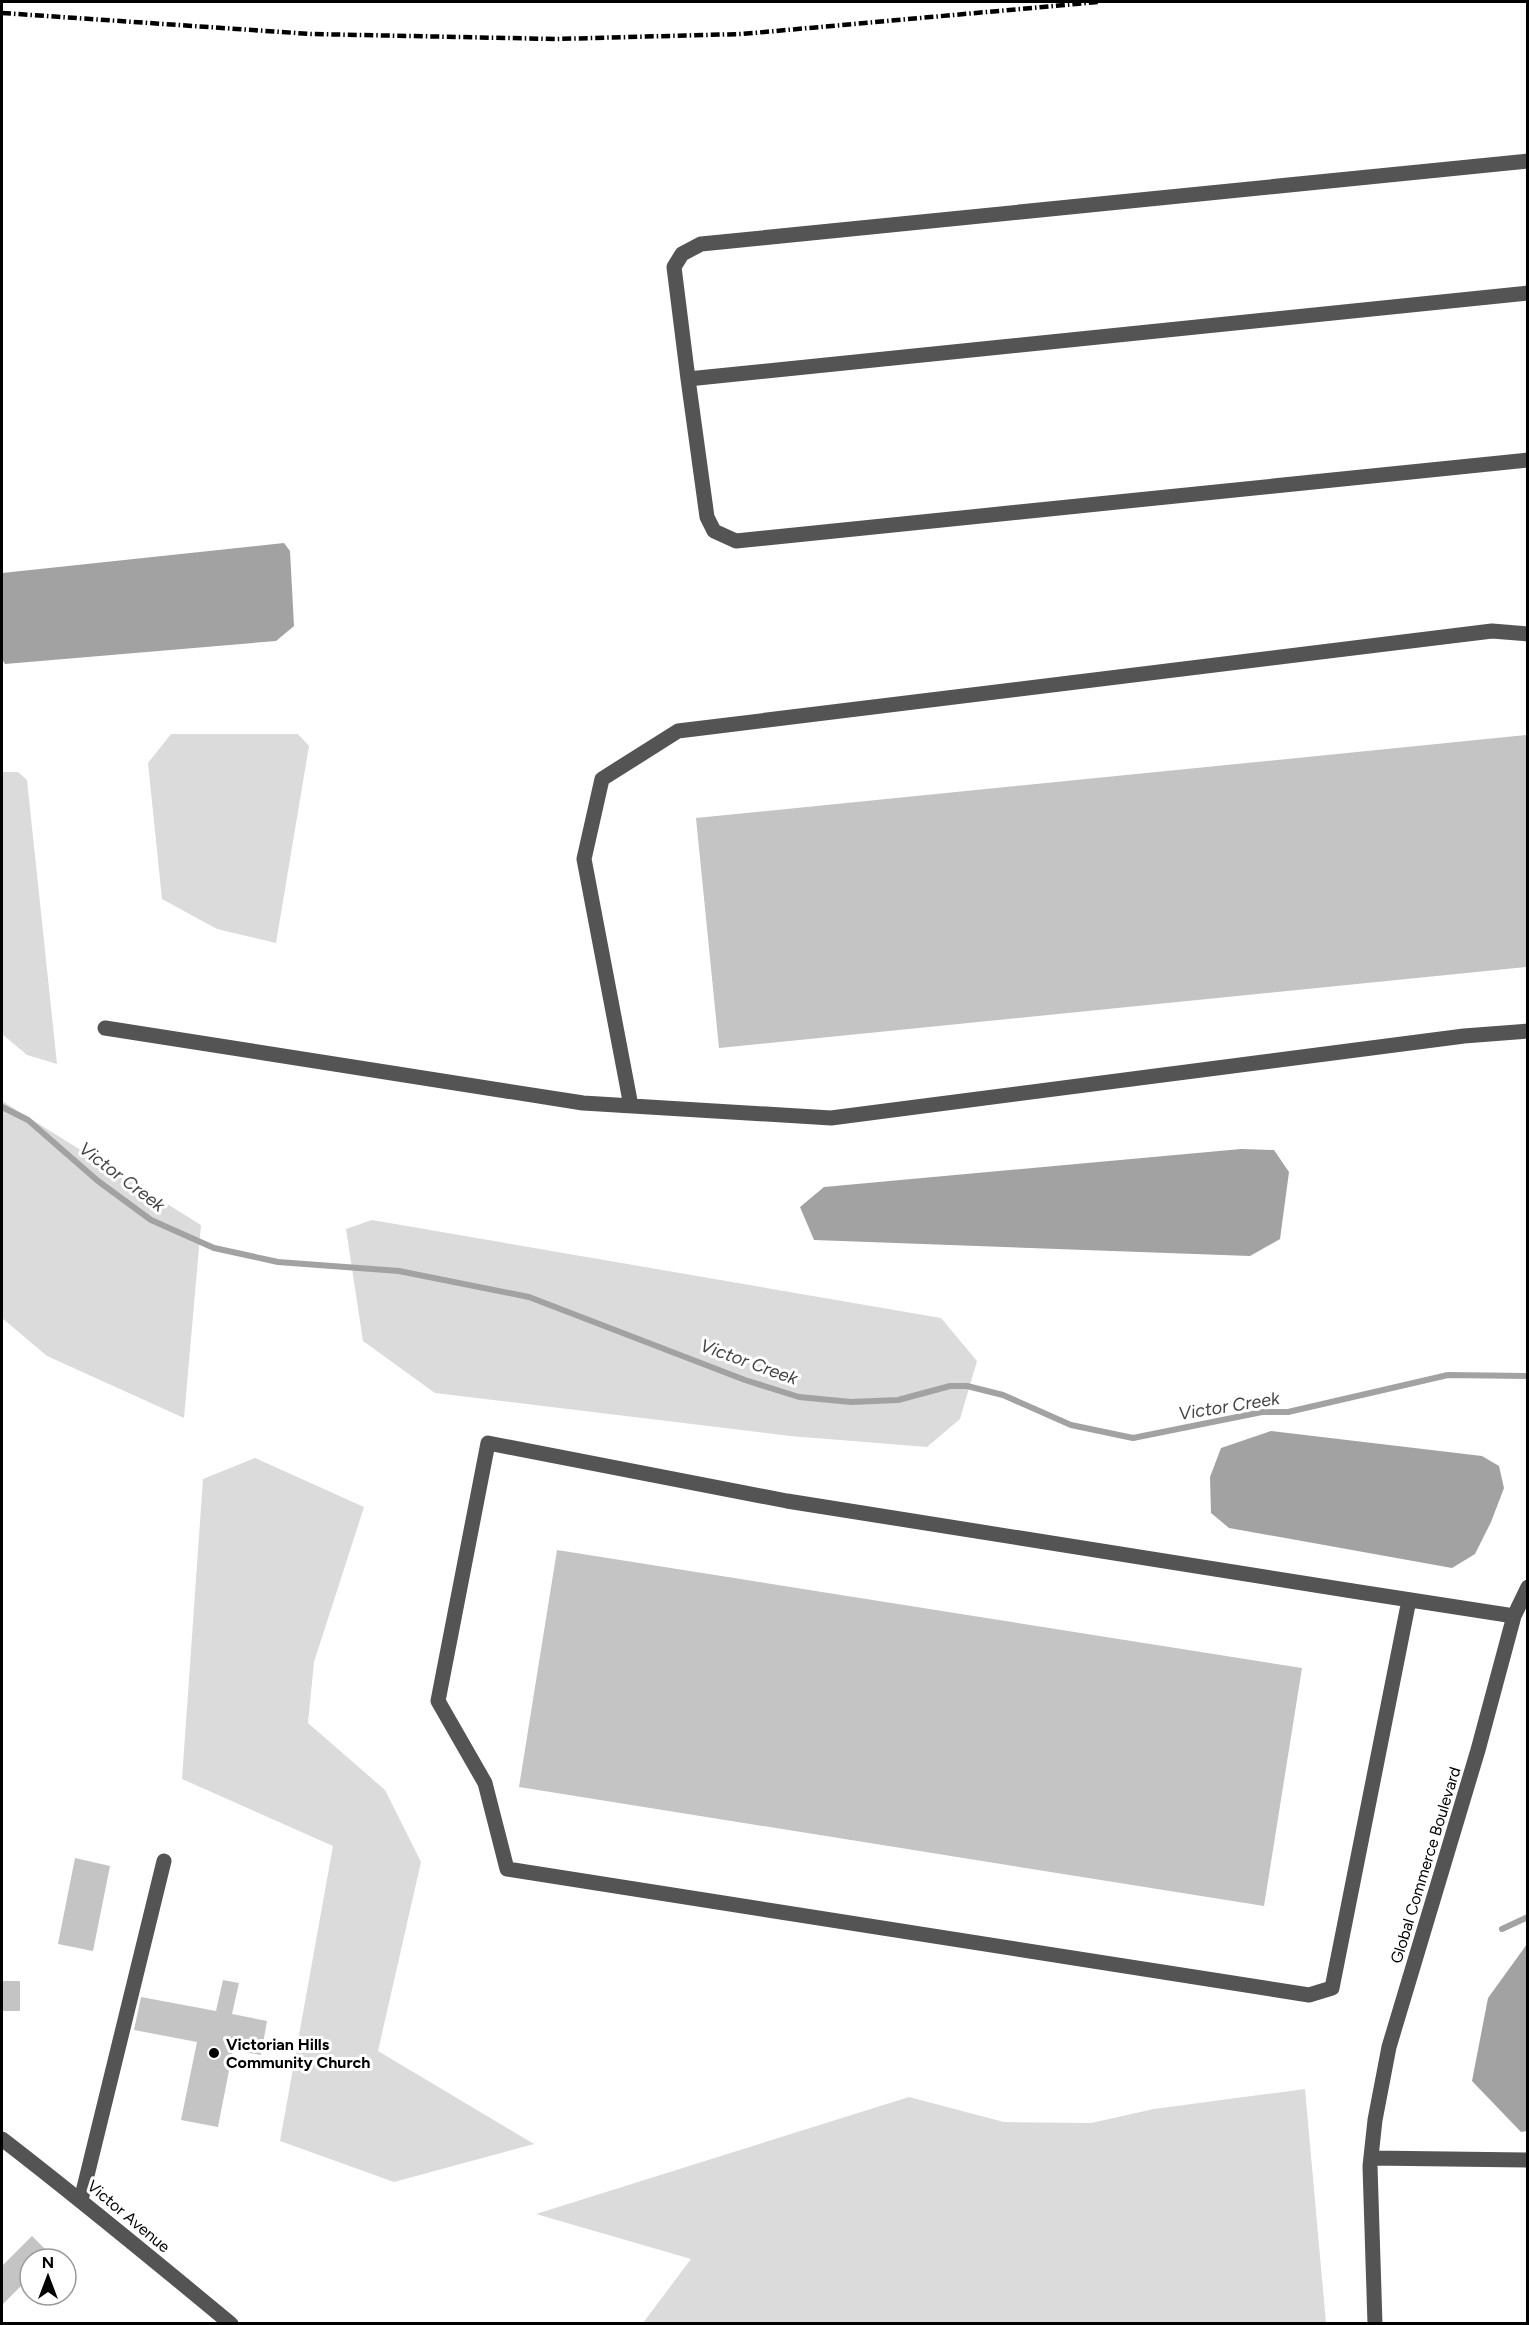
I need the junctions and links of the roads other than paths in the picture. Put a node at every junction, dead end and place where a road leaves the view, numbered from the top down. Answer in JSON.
{"nodes":[{"id":1,"x":1527,"y":161,"type":"edge"},
{"id":2,"x":1527,"y":293,"type":"edge"},
{"id":3,"x":688,"y":379,"type":"junction"},
{"id":4,"x":1527,"y":460,"type":"edge"},
{"id":5,"x":1527,"y":634,"type":"edge"},
{"id":6,"x":105,"y":1028,"type":"dead end"},
{"id":7,"x":1527,"y":1031,"type":"edge"},
{"id":8,"x":631,"y":1106,"type":"junction"},
{"id":9,"x":1527,"y":1587,"type":"edge"},
{"id":10,"x":1409,"y":1600,"type":"junction"},
{"id":11,"x":1514,"y":1616,"type":"junction"},
{"id":12,"x":164,"y":1861,"type":"dead end"},
{"id":13,"x":2,"y":2139,"type":"edge"},
{"id":14,"x":1371,"y":2158,"type":"junction"},
{"id":15,"x":1527,"y":2160,"type":"edge"},
{"id":16,"x":81,"y":2200,"type":"junction"},
{"id":17,"x":231,"y":2324,"type":"edge"},
{"id":18,"x":1375,"y":2324,"type":"edge"}],
"edges":[{"from":1,"to":3,"type":"street"},
{"from":2,"to":3,"type":"street"},
{"from":3,"to":4,"type":"street"},
{"from":5,"to":8,"type":"street"},
{"from":6,"to":8,"type":"street"},
{"from":7,"to":8,"type":"street"},
{"from":9,"to":11,"type":"street","name":"Global Commerce Boulevard"},
{"from":10,"to":10,"type":"street"},
{"from":10,"to":11,"type":"street"},
{"from":11,"to":14,"type":"street","name":"Global Commerce Boulevard"},
{"from":12,"to":16,"type":"street"},
{"from":13,"to":16,"type":"street","name":"Victor Avenue"},
{"from":14,"to":15,"type":"street"},
{"from":14,"to":18,"type":"street","name":"Global Commerce Boulevard"},
{"from":16,"to":17,"type":"street","name":"Victor Avenue"}]}
